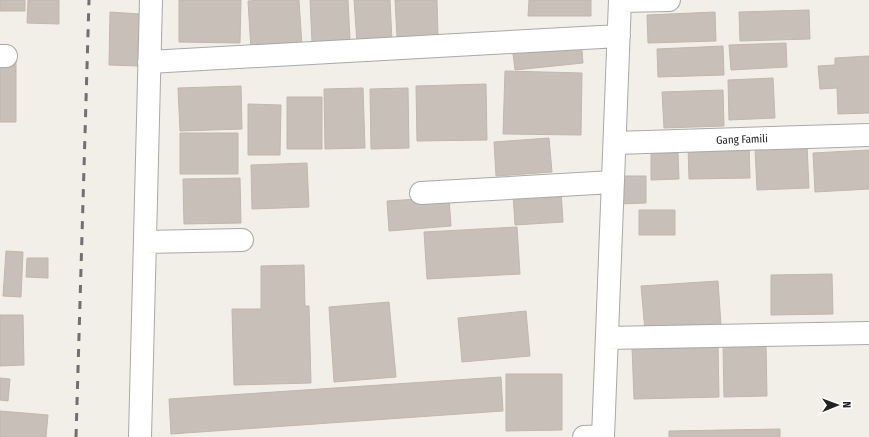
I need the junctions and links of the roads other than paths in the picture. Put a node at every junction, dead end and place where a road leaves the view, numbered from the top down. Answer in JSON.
{"nodes":[{"id":1,"x":151,"y":0,"type":"edge"},
{"id":2,"x":669,"y":0,"type":"edge"},
{"id":3,"x":620,"y":1,"type":"edge"},
{"id":4,"x":619,"y":36,"type":"junction"},
{"id":5,"x":149,"y":62,"type":"junction"},
{"id":6,"x":869,"y":135,"type":"edge"},
{"id":7,"x":615,"y":144,"type":"junction"},
{"id":8,"x":613,"y":182,"type":"junction"},
{"id":9,"x":421,"y":193,"type":"dead end"},
{"id":10,"x":242,"y":240,"type":"dead end"},
{"id":11,"x":145,"y":242,"type":"junction"},
{"id":12,"x":869,"y":333,"type":"edge"},
{"id":13,"x":607,"y":338,"type":"junction"},
{"id":14,"x":140,"y":437,"type":"edge"},
{"id":15,"x":597,"y":437,"type":"edge"}],
"edges":[{"from":1,"to":5,"type":"street"},
{"from":2,"to":3,"type":"street"},
{"from":3,"to":4,"type":"street"},
{"from":4,"to":5,"type":"street"},
{"from":4,"to":7,"type":"street"},
{"from":5,"to":11,"type":"street"},
{"from":6,"to":7,"type":"street","name":"Gang Famili"},
{"from":7,"to":8,"type":"street"},
{"from":8,"to":9,"type":"street"},
{"from":8,"to":13,"type":"street"},
{"from":10,"to":11,"type":"street"},
{"from":11,"to":14,"type":"street"},
{"from":12,"to":13,"type":"street"},
{"from":13,"to":15,"type":"street"}]}
